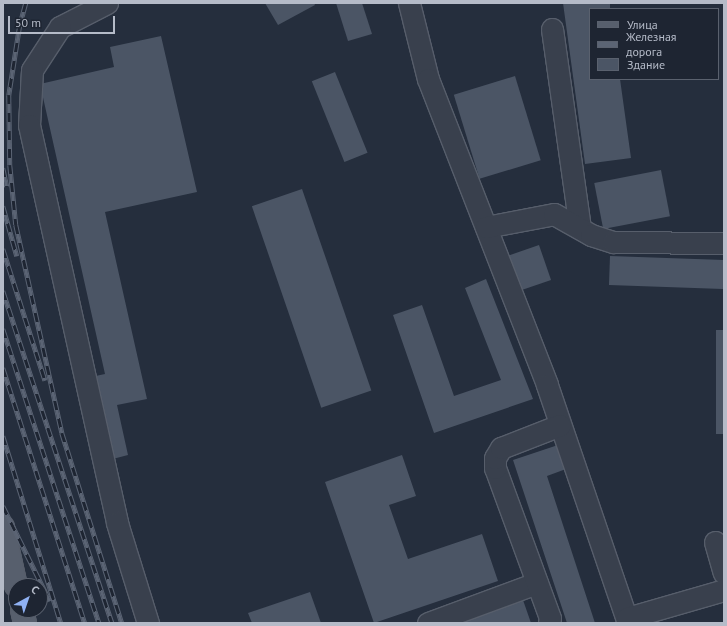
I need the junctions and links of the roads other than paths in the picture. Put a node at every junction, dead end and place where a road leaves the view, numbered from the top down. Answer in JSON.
{"nodes":[{"id":1,"x":107,"y":3,"type":"edge"},
{"id":2,"x":408,"y":3,"type":"edge"},
{"id":3,"x":552,"y":28,"type":"dead end"},
{"id":4,"x":486,"y":227,"type":"junction"},
{"id":5,"x":580,"y":228,"type":"junction"},
{"id":6,"x":724,"y":243,"type":"edge"},
{"id":7,"x":560,"y":425,"type":"junction"},
{"id":8,"x":3,"y":528,"type":"edge"},
{"id":9,"x":715,"y":542,"type":"dead end"},
{"id":10,"x":724,"y":573,"type":"edge"},
{"id":11,"x":14,"y":578,"type":"edge"},
{"id":12,"x":537,"y":583,"type":"junction"},
{"id":13,"x":724,"y":590,"type":"edge"},
{"id":14,"x":628,"y":621,"type":"edge"},
{"id":15,"x":148,"y":623,"type":"edge"},
{"id":16,"x":428,"y":623,"type":"edge"},
{"id":17,"x":549,"y":623,"type":"edge"}],
"edges":[{"from":1,"to":15,"type":"street"},
{"from":2,"to":4,"type":"street"},
{"from":3,"to":5,"type":"street"},
{"from":4,"to":5,"type":"street"},
{"from":4,"to":7,"type":"street"},
{"from":5,"to":6,"type":"street"},
{"from":7,"to":12,"type":"street"},
{"from":7,"to":14,"type":"street"},
{"from":8,"to":11,"type":"main road"},
{"from":9,"to":10,"type":"street"},
{"from":12,"to":16,"type":"street"},
{"from":12,"to":17,"type":"street"},
{"from":13,"to":14,"type":"street"}]}
